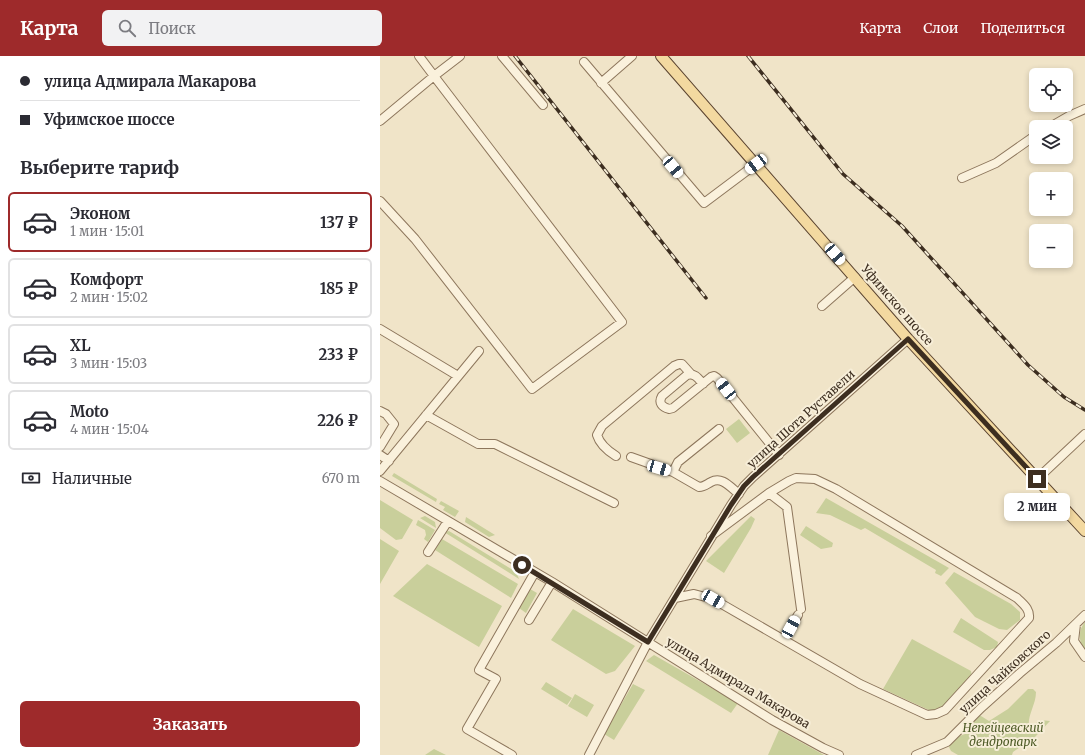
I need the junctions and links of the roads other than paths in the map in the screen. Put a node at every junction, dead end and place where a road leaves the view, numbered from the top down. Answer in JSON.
{"nodes":[{"id":1,"x":419,"y":56,"type":"edge"},
{"id":2,"x":460,"y":56,"type":"edge"},
{"id":3,"x":502,"y":56,"type":"edge"},
{"id":4,"x":632,"y":56,"type":"edge"},
{"id":5,"x":662,"y":56,"type":"edge"},
{"id":6,"x":584,"y":62,"type":"dead end"},
{"id":7,"x":434,"y":76,"type":"junction"},
{"id":8,"x":601,"y":83,"type":"junction"},
{"id":9,"x":543,"y":105,"type":"dead end"},
{"id":10,"x":1085,"y":109,"type":"edge"},
{"id":11,"x":1063,"y":120,"type":"edge"},
{"id":12,"x":380,"y":121,"type":"edge"},
{"id":13,"x":1029,"y":140,"type":"edge"},
{"id":14,"x":756,"y":164,"type":"junction"},
{"id":15,"x":962,"y":178,"type":"dead end"},
{"id":16,"x":380,"y":201,"type":"edge"},
{"id":17,"x":855,"y":277,"type":"junction"},
{"id":18,"x":822,"y":306,"type":"dead end"},
{"id":19,"x":380,"y":328,"type":"edge"},
{"id":20,"x":908,"y":339,"type":"junction"},
{"id":21,"x":479,"y":351,"type":"dead end"},
{"id":22,"x":691,"y":374,"type":"junction"},
{"id":23,"x":458,"y":376,"type":"junction"},
{"id":24,"x":702,"y":384,"type":"junction"},
{"id":25,"x":380,"y":411,"type":"edge"},
{"id":26,"x":426,"y":415,"type":"junction"},
{"id":27,"x":719,"y":429,"type":"dead end"},
{"id":28,"x":1085,"y":434,"type":"edge"},
{"id":29,"x":380,"y":447,"type":"edge"},
{"id":30,"x":380,"y":455,"type":"edge"},
{"id":31,"x":779,"y":455,"type":"junction"},
{"id":32,"x":616,"y":456,"type":"dead end"},
{"id":33,"x":630,"y":457,"type":"dead end"},
{"id":34,"x":389,"y":461,"type":"junction"},
{"id":35,"x":380,"y":471,"type":"edge"},
{"id":36,"x":673,"y":472,"type":"junction"},
{"id":37,"x":1037,"y":479,"type":"junction"},
{"id":38,"x":380,"y":481,"type":"edge"},
{"id":39,"x":769,"y":493,"type":"junction"},
{"id":40,"x":739,"y":494,"type":"junction"},
{"id":41,"x":614,"y":503,"type":"dead end"},
{"id":42,"x":448,"y":521,"type":"junction"},
{"id":43,"x":1085,"y":532,"type":"edge"},
{"id":44,"x":712,"y":536,"type":"junction"},
{"id":45,"x":428,"y":552,"type":"dead end"},
{"id":46,"x":535,"y":572,"type":"junction"},
{"id":47,"x":552,"y":582,"type":"junction"},
{"id":48,"x":675,"y":598,"type":"junction"},
{"id":49,"x":1085,"y":615,"type":"edge"},
{"id":50,"x":529,"y":620,"type":"dead end"},
{"id":51,"x":1076,"y":624,"type":"junction"},
{"id":52,"x":784,"y":639,"type":"junction"},
{"id":53,"x":648,"y":642,"type":"junction"},
{"id":54,"x":1085,"y":657,"type":"edge"},
{"id":55,"x":512,"y":755,"type":"edge"},
{"id":56,"x":590,"y":755,"type":"edge"},
{"id":57,"x":839,"y":755,"type":"edge"},
{"id":58,"x":918,"y":755,"type":"edge"}],
"edges":[{"from":1,"to":7,"type":"street"},
{"from":2,"to":7,"type":"street"},
{"from":3,"to":9,"type":"street"},
{"from":4,"to":8,"type":"street"},
{"from":5,"to":14,"type":"main road","name":"Уфимское шоссе"},
{"from":6,"to":8,"type":"street"},
{"from":7,"to":12,"type":"street"},
{"from":7,"to":16,"type":"street"},
{"from":8,"to":14,"type":"street"},
{"from":10,"to":11,"type":"street"},
{"from":13,"to":15,"type":"street"},
{"from":14,"to":17,"type":"main road","name":"Уфимское шоссе"},
{"from":17,"to":18,"type":"street"},
{"from":17,"to":20,"type":"main road","name":"Уфимское шоссе"},
{"from":19,"to":23,"type":"street"},
{"from":20,"to":31,"type":"street","name":"улица Шота Руставели"},
{"from":20,"to":37,"type":"main road","name":"Уфимское шоссе"},
{"from":21,"to":23,"type":"street"},
{"from":22,"to":24,"type":"street"},
{"from":22,"to":24,"type":"street"},
{"from":22,"to":32,"type":"street"},
{"from":23,"to":26,"type":"street"},
{"from":24,"to":31,"type":"street"},
{"from":25,"to":29,"type":"street"},
{"from":26,"to":34,"type":"street"},
{"from":26,"to":41,"type":"street"},
{"from":27,"to":36,"type":"street"},
{"from":28,"to":37,"type":"street"},
{"from":30,"to":34,"type":"street"},
{"from":31,"to":40,"type":"street","name":"улица Шота Руставели"},
{"from":33,"to":36,"type":"street"},
{"from":34,"to":35,"type":"street"},
{"from":36,"to":40,"type":"street"},
{"from":37,"to":43,"type":"main road","name":"Уфимское шоссе"},
{"from":38,"to":42,"type":"street","name":"улица Адмирала Макарова"},
{"from":39,"to":44,"type":"street"},
{"from":39,"to":52,"type":"street"},
{"from":39,"to":52,"type":"street"},
{"from":40,"to":44,"type":"street","name":"улица Шота Руставели"},
{"from":42,"to":45,"type":"street"},
{"from":42,"to":46,"type":"street","name":"улица Адмирала Макарова"},
{"from":44,"to":48,"type":"street","name":"улица Шота Руставели"},
{"from":46,"to":47,"type":"street","name":"улица Адмирала Макарова"},
{"from":46,"to":55,"type":"street"},
{"from":47,"to":50,"type":"street"},
{"from":47,"to":53,"type":"street","name":"улица Адмирала Макарова"},
{"from":48,"to":52,"type":"street"},
{"from":48,"to":53,"type":"street","name":"улица Шота Руставели"},
{"from":49,"to":51,"type":"street","name":"улица Чайковского"},
{"from":51,"to":54,"type":"street"},
{"from":51,"to":58,"type":"street","name":"улица Чайковского"},
{"from":53,"to":56,"type":"street","name":"улица Шота Руставели"},
{"from":53,"to":57,"type":"street","name":"улица Адмирала Макарова"}]}
